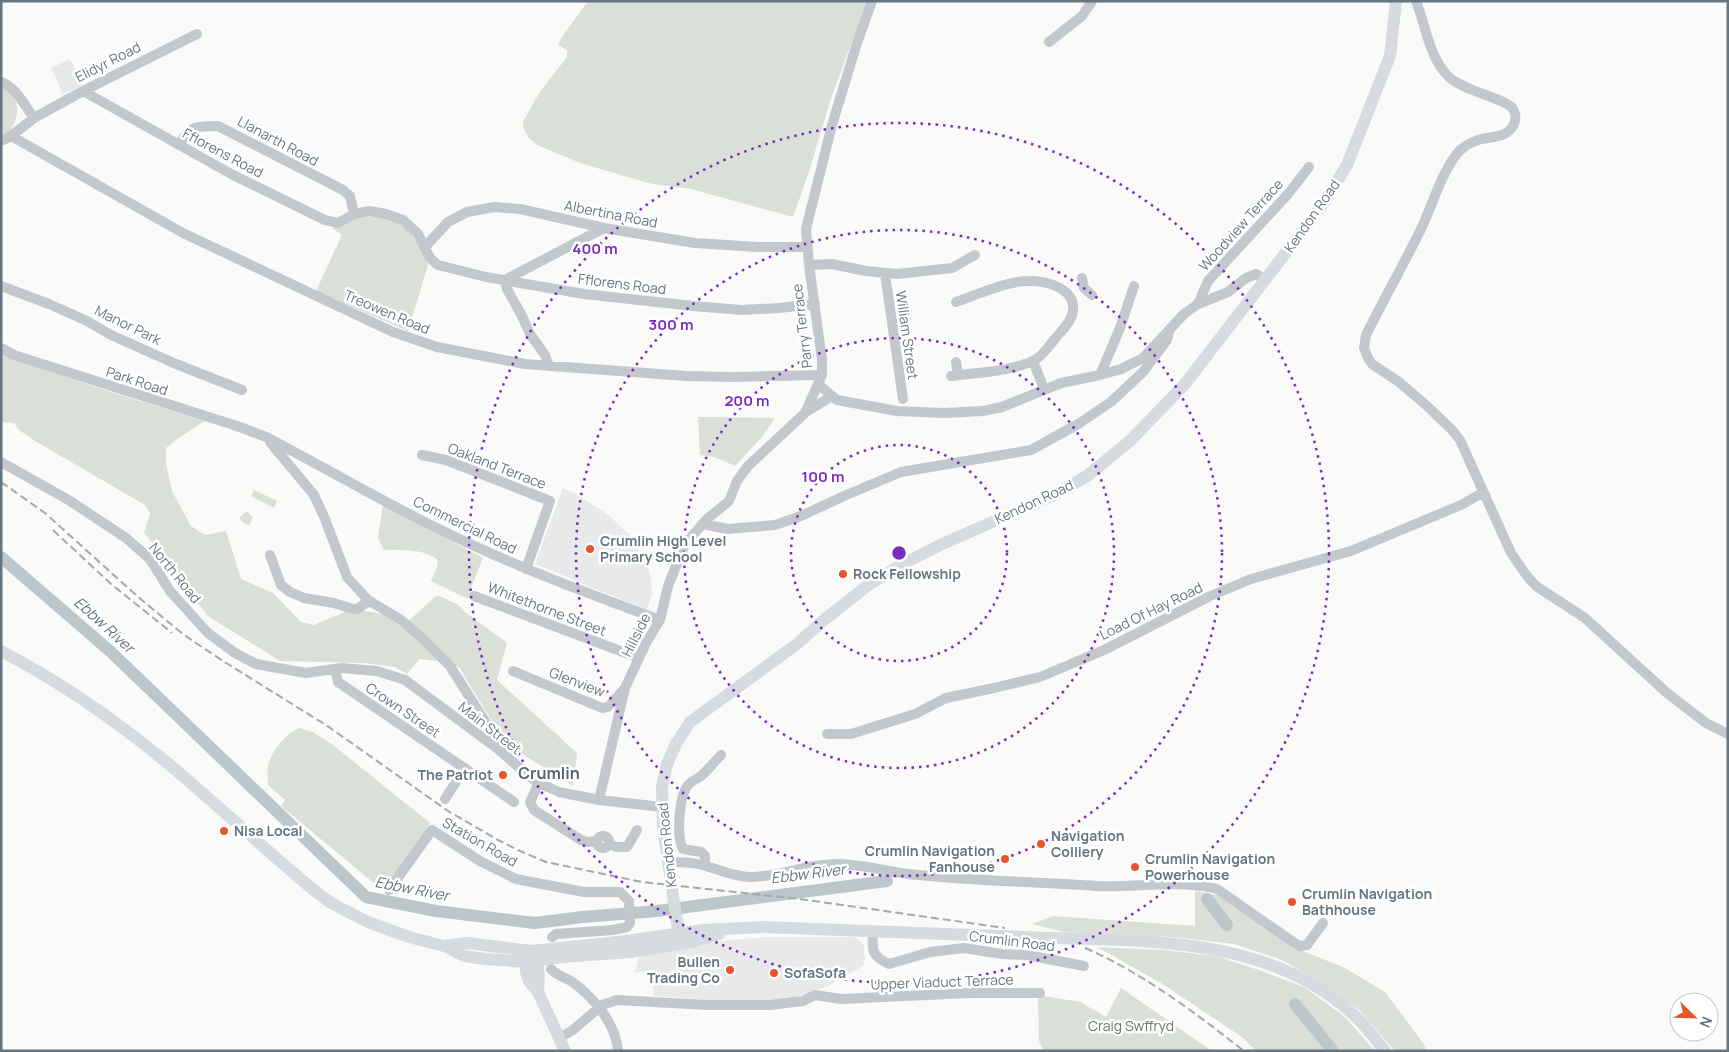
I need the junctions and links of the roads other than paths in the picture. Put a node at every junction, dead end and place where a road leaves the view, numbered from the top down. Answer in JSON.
{"nodes":[{"id":1,"x":872,"y":1,"type":"edge"},
{"id":2,"x":1092,"y":1,"type":"edge"},
{"id":3,"x":1396,"y":1,"type":"edge"},
{"id":4,"x":1416,"y":1,"type":"edge"},
{"id":5,"x":197,"y":34,"type":"dead end"},
{"id":6,"x":1049,"y":42,"type":"dead end"},
{"id":7,"x":1,"y":82,"type":"edge"},
{"id":8,"x":83,"y":91,"type":"junction"},
{"id":9,"x":34,"y":118,"type":"junction"},
{"id":10,"x":6,"y":138,"type":"edge"},
{"id":11,"x":179,"y":146,"type":"junction"},
{"id":12,"x":1309,"y":167,"type":"dead end"},
{"id":13,"x":354,"y":214,"type":"junction"},
{"id":14,"x":604,"y":228,"type":"junction"},
{"id":15,"x":425,"y":247,"type":"junction"},
{"id":16,"x":806,"y":247,"type":"junction"},
{"id":17,"x":974,"y":255,"type":"dead end"},
{"id":18,"x":808,"y":265,"type":"junction"},
{"id":19,"x":885,"y":274,"type":"junction"},
{"id":20,"x":1265,"y":279,"type":"junction"},
{"id":21,"x":505,"y":280,"type":"junction"},
{"id":22,"x":1,"y":286,"type":"edge"},
{"id":23,"x":1134,"y":286,"type":"dead end"},
{"id":24,"x":1086,"y":287,"type":"dead end"},
{"id":25,"x":1069,"y":296,"type":"junction"},
{"id":26,"x":956,"y":302,"type":"dead end"},
{"id":27,"x":815,"y":304,"type":"junction"},
{"id":28,"x":1198,"y":304,"type":"junction"},
{"id":29,"x":1169,"y":332,"type":"junction"},
{"id":30,"x":1,"y":348,"type":"edge"},
{"id":31,"x":1033,"y":361,"type":"junction"},
{"id":32,"x":956,"y":362,"type":"dead end"},
{"id":33,"x":549,"y":366,"type":"junction"},
{"id":34,"x":1100,"y":376,"type":"junction"},
{"id":35,"x":820,"y":379,"type":"junction"},
{"id":36,"x":1044,"y":389,"type":"junction"},
{"id":37,"x":242,"y":390,"type":"dead end"},
{"id":38,"x":832,"y":396,"type":"junction"},
{"id":39,"x":903,"y":399,"type":"dead end"},
{"id":40,"x":805,"y":413,"type":"junction"},
{"id":41,"x":266,"y":437,"type":"junction"},
{"id":42,"x":422,"y":455,"type":"dead end"},
{"id":43,"x":1,"y":462,"type":"edge"},
{"id":44,"x":1482,"y":493,"type":"junction"},
{"id":45,"x":703,"y":524,"type":"junction"},
{"id":46,"x":270,"y":555,"type":"dead end"},
{"id":47,"x":526,"y":569,"type":"junction"},
{"id":48,"x":474,"y":596,"type":"dead end"},
{"id":49,"x":369,"y":601,"type":"junction"},
{"id":50,"x":660,"y":620,"type":"junction"},
{"id":51,"x":1,"y":651,"type":"edge"},
{"id":52,"x":639,"y":658,"type":"junction"},
{"id":53,"x":334,"y":669,"type":"junction"},
{"id":54,"x":513,"y":671,"type":"dead end"},
{"id":55,"x":625,"y":688,"type":"junction"},
{"id":56,"x":827,"y":734,"type":"dead end"},
{"id":57,"x":1728,"y":734,"type":"edge"},
{"id":58,"x":498,"y":749,"type":"junction"},
{"id":59,"x":721,"y":755,"type":"dead end"},
{"id":60,"x":465,"y":768,"type":"junction"},
{"id":61,"x":539,"y":783,"type":"junction"},
{"id":62,"x":445,"y":799,"type":"dead end"},
{"id":63,"x":599,"y":800,"type":"junction"},
{"id":64,"x":514,"y":802,"type":"dead end"},
{"id":65,"x":662,"y":807,"type":"junction"},
{"id":66,"x":637,"y":830,"type":"dead end"},
{"id":67,"x":669,"y":862,"type":"junction"},
{"id":68,"x":704,"y":865,"type":"junction"},
{"id":69,"x":389,"y":890,"type":"dead end"},
{"id":70,"x":1324,"y":923,"type":"dead end"},
{"id":71,"x":873,"y":931,"type":"junction"},
{"id":72,"x":552,"y":936,"type":"dead end"},
{"id":73,"x":679,"y":939,"type":"junction"},
{"id":74,"x":444,"y":946,"type":"junction"},
{"id":75,"x":531,"y":958,"type":"junction"},
{"id":76,"x":499,"y":960,"type":"junction"},
{"id":77,"x":1084,"y":966,"type":"dead end"},
{"id":78,"x":551,"y":969,"type":"dead end"},
{"id":79,"x":529,"y":981,"type":"junction"},
{"id":80,"x":538,"y":992,"type":"junction"},
{"id":81,"x":1040,"y":993,"type":"dead end"},
{"id":82,"x":598,"y":1008,"type":"junction"},
{"id":83,"x":558,"y":1038,"type":"junction"},
{"id":84,"x":565,"y":1051,"type":"edge"},
{"id":85,"x":618,"y":1051,"type":"edge"},
{"id":86,"x":1385,"y":1051,"type":"edge"}],
"edges":[{"from":1,"to":16,"type":"street","name":"Parry Terrace"},
{"from":2,"to":6,"type":"street"},
{"from":3,"to":20,"type":"main road","name":"Kendon Road"},
{"from":4,"to":44,"type":"street"},
{"from":5,"to":8,"type":"street","name":"Elidyr Road"},
{"from":7,"to":9,"type":"street"},
{"from":8,"to":9,"type":"street","name":"Elidyr Road"},
{"from":8,"to":11,"type":"street","name":"Fflorens Road"},
{"from":9,"to":10,"type":"street","name":"Elidyr Road"},
{"from":10,"to":33,"type":"street","name":"Treowen Road"},
{"from":11,"to":13,"type":"street","name":"Fflorens Road"},
{"from":11,"to":13,"type":"street","name":"Llanarth Road"},
{"from":12,"to":28,"type":"street","name":"Woodview Terrace"},
{"from":13,"to":15,"type":"street","name":"Fflorens Road"},
{"from":14,"to":15,"type":"street","name":"Albertina Road"},
{"from":14,"to":16,"type":"street","name":"Albertina Road"},
{"from":14,"to":21,"type":"street"},
{"from":15,"to":21,"type":"street","name":"Fflorens Road"},
{"from":16,"to":18,"type":"street","name":"Parry Terrace"},
{"from":17,"to":19,"type":"street"},
{"from":18,"to":19,"type":"street"},
{"from":18,"to":27,"type":"street","name":"Parry Terrace"},
{"from":19,"to":39,"type":"street","name":"William Street"},
{"from":20,"to":28,"type":"street"},
{"from":20,"to":65,"type":"main road","name":"Kendon Road"},
{"from":21,"to":27,"type":"street","name":"Fflorens Road"},
{"from":21,"to":33,"type":"street"},
{"from":22,"to":37,"type":"street","name":"Manor Park"},
{"from":23,"to":34,"type":"street"},
{"from":24,"to":25,"type":"street"},
{"from":25,"to":26,"type":"street"},
{"from":25,"to":31,"type":"street"},
{"from":27,"to":35,"type":"street","name":"Parry Terrace"},
{"from":28,"to":29,"type":"street"},
{"from":29,"to":34,"type":"street"},
{"from":29,"to":45,"type":"street"},
{"from":30,"to":41,"type":"street","name":"Park Road"},
{"from":31,"to":32,"type":"street"},
{"from":31,"to":36,"type":"street"},
{"from":33,"to":35,"type":"street","name":"Treowen Road"},
{"from":34,"to":36,"type":"street"},
{"from":35,"to":38,"type":"street"},
{"from":35,"to":40,"type":"street","name":"Hillside"},
{"from":36,"to":38,"type":"street"},
{"from":38,"to":40,"type":"street"},
{"from":40,"to":45,"type":"street","name":"Hillside"},
{"from":41,"to":47,"type":"street","name":"Commercial Road"},
{"from":41,"to":49,"type":"street"},
{"from":42,"to":47,"type":"street","name":"Oakland Terrace"},
{"from":43,"to":53,"type":"street","name":"North Road"},
{"from":44,"to":56,"type":"street","name":"Load Of Hay Road"},
{"from":44,"to":57,"type":"street"},
{"from":45,"to":50,"type":"street","name":"Hillside"},
{"from":46,"to":49,"type":"street"},
{"from":47,"to":50,"type":"street","name":"Commercial Road"},
{"from":48,"to":52,"type":"street","name":"Whitethorne Street"},
{"from":49,"to":58,"type":"street"},
{"from":50,"to":52,"type":"street","name":"Hillside"},
{"from":51,"to":74,"type":"main road"},
{"from":52,"to":55,"type":"street","name":"Hillside"},
{"from":53,"to":58,"type":"street","name":"Main Street"},
{"from":53,"to":60,"type":"street","name":"Crown Street"},
{"from":54,"to":55,"type":"street","name":"Glenview"},
{"from":55,"to":63,"type":"street","name":"Hillside"},
{"from":58,"to":61,"type":"street","name":"Main Street"},
{"from":59,"to":68,"type":"street"},
{"from":60,"to":62,"type":"street"},
{"from":60,"to":64,"type":"street","name":"Crown Street"},
{"from":61,"to":63,"type":"street","name":"Main Street"},
{"from":61,"to":66,"type":"street"},
{"from":63,"to":65,"type":"street","name":"Main Street"},
{"from":65,"to":67,"type":"main road","name":"Kendon Road"},
{"from":67,"to":68,"type":"street"},
{"from":67,"to":73,"type":"main road","name":"Kendon Road"},
{"from":68,"to":70,"type":"street"},
{"from":69,"to":72,"type":"street","name":"Station Road"},
{"from":71,"to":73,"type":"main road"},
{"from":71,"to":77,"type":"street","name":"Crumlin Road"},
{"from":71,"to":86,"type":"main road"},
{"from":73,"to":75,"type":"main road"},
{"from":74,"to":75,"type":"main road"},
{"from":74,"to":76,"type":"main road"},
{"from":75,"to":76,"type":"main road"},
{"from":75,"to":79,"type":"main road"},
{"from":75,"to":80,"type":"main road"},
{"from":76,"to":79,"type":"main road"},
{"from":78,"to":82,"type":"street"},
{"from":79,"to":80,"type":"main road"},
{"from":80,"to":83,"type":"main road"},
{"from":81,"to":82,"type":"street","name":"Upper Viaduct Terrace"},
{"from":82,"to":83,"type":"street"},
{"from":82,"to":85,"type":"street"},
{"from":83,"to":84,"type":"main road"}]}
